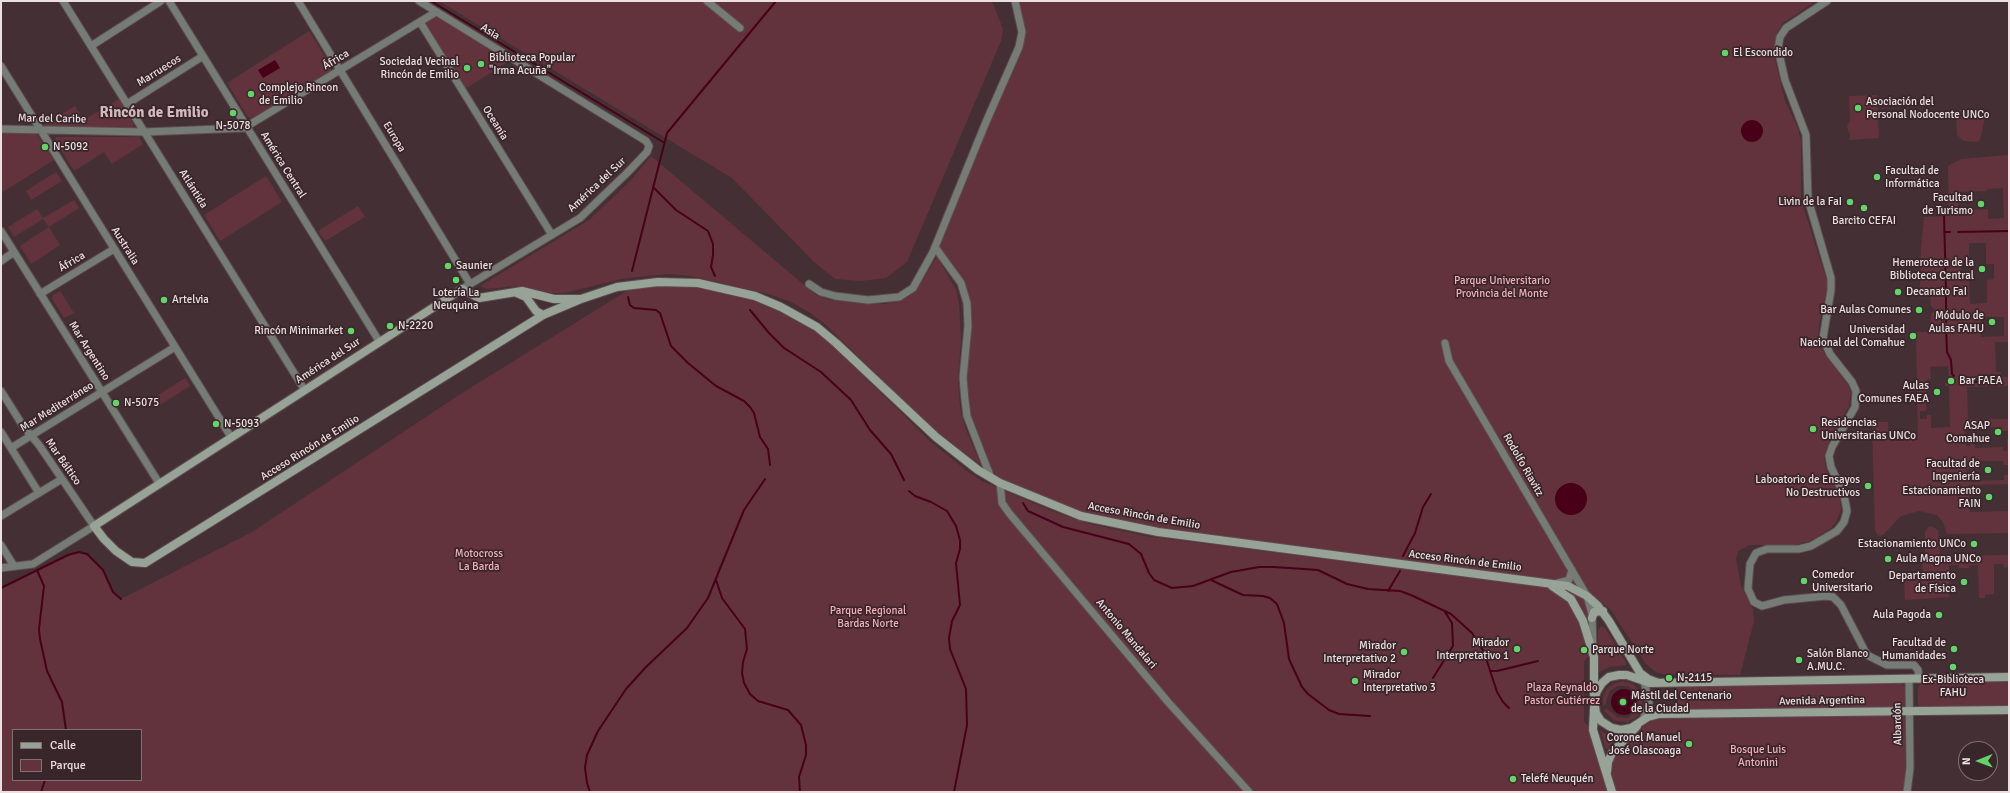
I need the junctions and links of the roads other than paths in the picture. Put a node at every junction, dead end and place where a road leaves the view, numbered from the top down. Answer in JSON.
{"nodes":[{"id":1,"x":63,"y":1,"type":"edge"},
{"id":2,"x":161,"y":1,"type":"edge"},
{"id":3,"x":170,"y":1,"type":"edge"},
{"id":4,"x":298,"y":1,"type":"edge"},
{"id":5,"x":419,"y":1,"type":"edge"},
{"id":6,"x":708,"y":1,"type":"edge"},
{"id":7,"x":1016,"y":1,"type":"edge"},
{"id":8,"x":1827,"y":1,"type":"edge"},
{"id":9,"x":436,"y":12,"type":"junction"},
{"id":10,"x":420,"y":22,"type":"junction"},
{"id":11,"x":740,"y":28,"type":"dead end"},
{"id":12,"x":91,"y":46,"type":"junction"},
{"id":13,"x":203,"y":56,"type":"junction"},
{"id":14,"x":1,"y":66,"type":"edge"},
{"id":15,"x":341,"y":71,"type":"junction"},
{"id":16,"x":127,"y":104,"type":"junction"},
{"id":17,"x":247,"y":127,"type":"junction"},
{"id":18,"x":1,"y":129,"type":"edge"},
{"id":19,"x":40,"y":130,"type":"junction"},
{"id":20,"x":144,"y":132,"type":"junction"},
{"id":21,"x":650,"y":146,"type":"joint"},
{"id":22,"x":1,"y":231,"type":"edge"},
{"id":23,"x":552,"y":235,"type":"junction"},
{"id":24,"x":935,"y":247,"type":"junction"},
{"id":25,"x":114,"y":249,"type":"junction"},
{"id":26,"x":14,"y":252,"type":"junction"},
{"id":27,"x":1,"y":261,"type":"edge"},
{"id":28,"x":470,"y":284,"type":"junction"},
{"id":29,"x":809,"y":284,"type":"dead end"},
{"id":30,"x":462,"y":289,"type":"junction"},
{"id":31,"x":515,"y":292,"type":"junction"},
{"id":32,"x":40,"y":294,"type":"junction"},
{"id":33,"x":581,"y":299,"type":"junction"},
{"id":34,"x":543,"y":316,"type":"junction"},
{"id":35,"x":379,"y":341,"type":"junction"},
{"id":36,"x":1445,"y":344,"type":"dead end"},
{"id":37,"x":175,"y":347,"type":"junction"},
{"id":38,"x":304,"y":389,"type":"junction"},
{"id":39,"x":1,"y":391,"type":"edge"},
{"id":40,"x":102,"y":392,"type":"junction"},
{"id":41,"x":1,"y":432,"type":"edge"},
{"id":42,"x":31,"y":436,"type":"junction"},
{"id":43,"x":231,"y":437,"type":"junction"},
{"id":44,"x":12,"y":448,"type":"junction"},
{"id":45,"x":990,"y":478,"type":"junction"},
{"id":46,"x":62,"y":479,"type":"junction"},
{"id":47,"x":159,"y":483,"type":"junction"},
{"id":48,"x":1000,"y":483,"type":"junction"},
{"id":49,"x":40,"y":493,"type":"junction"},
{"id":50,"x":1,"y":516,"type":"edge"},
{"id":51,"x":94,"y":526,"type":"junction"},
{"id":52,"x":1,"y":545,"type":"edge"},
{"id":53,"x":14,"y":566,"type":"junction"},
{"id":54,"x":1,"y":568,"type":"edge"},
{"id":55,"x":1572,"y":570,"type":"junction"},
{"id":56,"x":1538,"y":581,"type":"junction"},
{"id":57,"x":1587,"y":596,"type":"junction"},
{"id":58,"x":1603,"y":611,"type":"junction"},
{"id":59,"x":1592,"y":618,"type":"junction"},
{"id":60,"x":1594,"y":657,"type":"junction"},
{"id":61,"x":1638,"y":670,"type":"junction"},
{"id":62,"x":2009,"y":677,"type":"edge"},
{"id":63,"x":1909,"y":679,"type":"junction"},
{"id":64,"x":1919,"y":679,"type":"junction"},
{"id":65,"x":1644,"y":681,"type":"junction"},
{"id":66,"x":1658,"y":683,"type":"junction"},
{"id":67,"x":1594,"y":702,"type":"junction"},
{"id":68,"x":2009,"y":710,"type":"edge"},
{"id":69,"x":1909,"y":711,"type":"junction"},
{"id":70,"x":1640,"y":723,"type":"junction"},
{"id":71,"x":1910,"y":768,"type":"junction"},
{"id":72,"x":1607,"y":777,"type":"junction"},
{"id":73,"x":1249,"y":792,"type":"edge"},
{"id":74,"x":1612,"y":792,"type":"edge"},
{"id":75,"x":1907,"y":792,"type":"edge"},
{"id":76,"x":1912,"y":792,"type":"edge"}],
"edges":[{"from":1,"to":12,"type":"street","name":"Atlántida"},
{"from":2,"to":12,"type":"street"},
{"from":3,"to":13,"type":"street","name":"América Central"},
{"from":4,"to":15,"type":"street","name":"Europa"},
{"from":5,"to":9,"type":"street","name":"Asia"},
{"from":6,"to":11,"type":"street"},
{"from":7,"to":24,"type":"street"},
{"from":8,"to":64,"type":"street"},
{"from":9,"to":10,"type":"street","name":"África"},
{"from":9,"to":21,"type":"street","name":"Asia"},
{"from":10,"to":15,"type":"street","name":"África"},
{"from":10,"to":23,"type":"street","name":"Oceanía"},
{"from":12,"to":16,"type":"street","name":"Atlántida"},
{"from":13,"to":16,"type":"street","name":"Marruecos"},
{"from":13,"to":17,"type":"street","name":"América Central"},
{"from":14,"to":19,"type":"street","name":"Australia"},
{"from":15,"to":17,"type":"street","name":"África"},
{"from":15,"to":28,"type":"street","name":"Europa"},
{"from":16,"to":20,"type":"street","name":"Atlántida"},
{"from":17,"to":20,"type":"street","name":"Mar del Caribe"},
{"from":17,"to":35,"type":"street","name":"América Central"},
{"from":18,"to":19,"type":"street","name":"Mar del Caribe"},
{"from":19,"to":20,"type":"street","name":"Mar del Caribe"},
{"from":19,"to":25,"type":"street","name":"Australia"},
{"from":20,"to":38,"type":"street","name":"Atlántida"},
{"from":21,"to":23,"type":"street","name":"América del Sur"},
{"from":22,"to":26,"type":"street","name":"Mar Argentino"},
{"from":23,"to":28,"type":"street","name":"América del Sur"},
{"from":24,"to":29,"type":"street"},
{"from":24,"to":45,"type":"street"},
{"from":25,"to":32,"type":"street","name":"África"},
{"from":25,"to":37,"type":"street","name":"Australia"},
{"from":26,"to":27,"type":"street"},
{"from":26,"to":32,"type":"street","name":"Mar Argentino"},
{"from":28,"to":30,"type":"street","name":"América del Sur"},
{"from":30,"to":31,"type":"main road","name":"Acceso Rincón de Emilio"},
{"from":30,"to":35,"type":"main road","name":"América del Sur"},
{"from":31,"to":33,"type":"main road","name":"Acceso Rincón de Emilio"},
{"from":31,"to":34,"type":"main road"},
{"from":32,"to":40,"type":"street","name":"Mar Argentino"},
{"from":33,"to":34,"type":"main road","name":"Acceso Rincón de Emilio"},
{"from":33,"to":45,"type":"main road","name":"Acceso Rincón de Emilio"},
{"from":34,"to":51,"type":"main road","name":"Acceso Rincón de Emilio"},
{"from":35,"to":38,"type":"main road","name":"América del Sur"},
{"from":36,"to":55,"type":"street","name":"Rodolfo Riavitz"},
{"from":37,"to":40,"type":"street","name":"Mar Mediterráneo"},
{"from":37,"to":43,"type":"street","name":"Australia"},
{"from":38,"to":43,"type":"main road","name":"América del Sur"},
{"from":39,"to":42,"type":"street","name":"Mar Báltico"},
{"from":40,"to":42,"type":"street","name":"Mar Mediterráneo"},
{"from":40,"to":47,"type":"street","name":"Mar Argentino"},
{"from":41,"to":44,"type":"street"},
{"from":42,"to":44,"type":"street","name":"Mar Mediterráneo"},
{"from":42,"to":46,"type":"street","name":"Mar Báltico"},
{"from":43,"to":47,"type":"main road","name":"América del Sur"},
{"from":44,"to":49,"type":"street"},
{"from":45,"to":48,"type":"main road","name":"Acceso Rincón de Emilio"},
{"from":46,"to":49,"type":"street"},
{"from":46,"to":51,"type":"street","name":"Mar Báltico"},
{"from":47,"to":51,"type":"main road","name":"América del Sur"},
{"from":48,"to":56,"type":"main road","name":"Acceso Rincón de Emilio"},
{"from":48,"to":73,"type":"street","name":"Antonio Mandalari"},
{"from":49,"to":50,"type":"street"},
{"from":51,"to":53,"type":"street","name":"América del Sur"},
{"from":52,"to":53,"type":"street"},
{"from":53,"to":54,"type":"street","name":"América del Sur"},
{"from":55,"to":56,"type":"street"},
{"from":55,"to":57,"type":"street","name":"Rodolfo Riavitz"},
{"from":56,"to":57,"type":"main road","name":"Acceso Rincón de Emilio"},
{"from":56,"to":60,"type":"main road","name":"Acceso Rincón de Emilio"},
{"from":57,"to":58,"type":"main road","name":"Rodolfo Riavitz"},
{"from":57,"to":59,"type":"street","name":"Rodolfo Riavitz"},
{"from":58,"to":59,"type":"main road"},
{"from":58,"to":61,"type":"main road","name":"Rodolfo Riavitz"},
{"from":59,"to":60,"type":"street","name":"Rodolfo Riavitz"},
{"from":60,"to":67,"type":"main road","name":"Rodolfo Riavitz"},
{"from":61,"to":65,"type":"main road"},
{"from":61,"to":66,"type":"main road","name":"Rodolfo Riavitz"},
{"from":62,"to":64,"type":"main road","name":"Avenida Argentina"},
{"from":63,"to":64,"type":"main road","name":"Avenida Argentina"},
{"from":63,"to":66,"type":"main road","name":"Avenida Argentina"},
{"from":63,"to":69,"type":"street","name":"Albardón"},
{"from":65,"to":66,"type":"main road","name":"Avenida Argentina"},
{"from":65,"to":67,"type":"main road"},
{"from":65,"to":70,"type":"street"},
{"from":67,"to":70,"type":"main road"},
{"from":67,"to":72,"type":"main road","name":"Rodolfo Riavitz"},
{"from":68,"to":69,"type":"main road","name":"Avenida Argentina"},
{"from":69,"to":70,"type":"main road","name":"Avenida Argentina"},
{"from":69,"to":71,"type":"street","name":"Albardón"},
{"from":70,"to":72,"type":"main road","name":"Rodolfo Riavitz"},
{"from":71,"to":75,"type":"street","name":"Albardón"},
{"from":71,"to":76,"type":"street","name":"Albardón"},
{"from":72,"to":74,"type":"main road","name":"Rodolfo Riavitz"}]}
